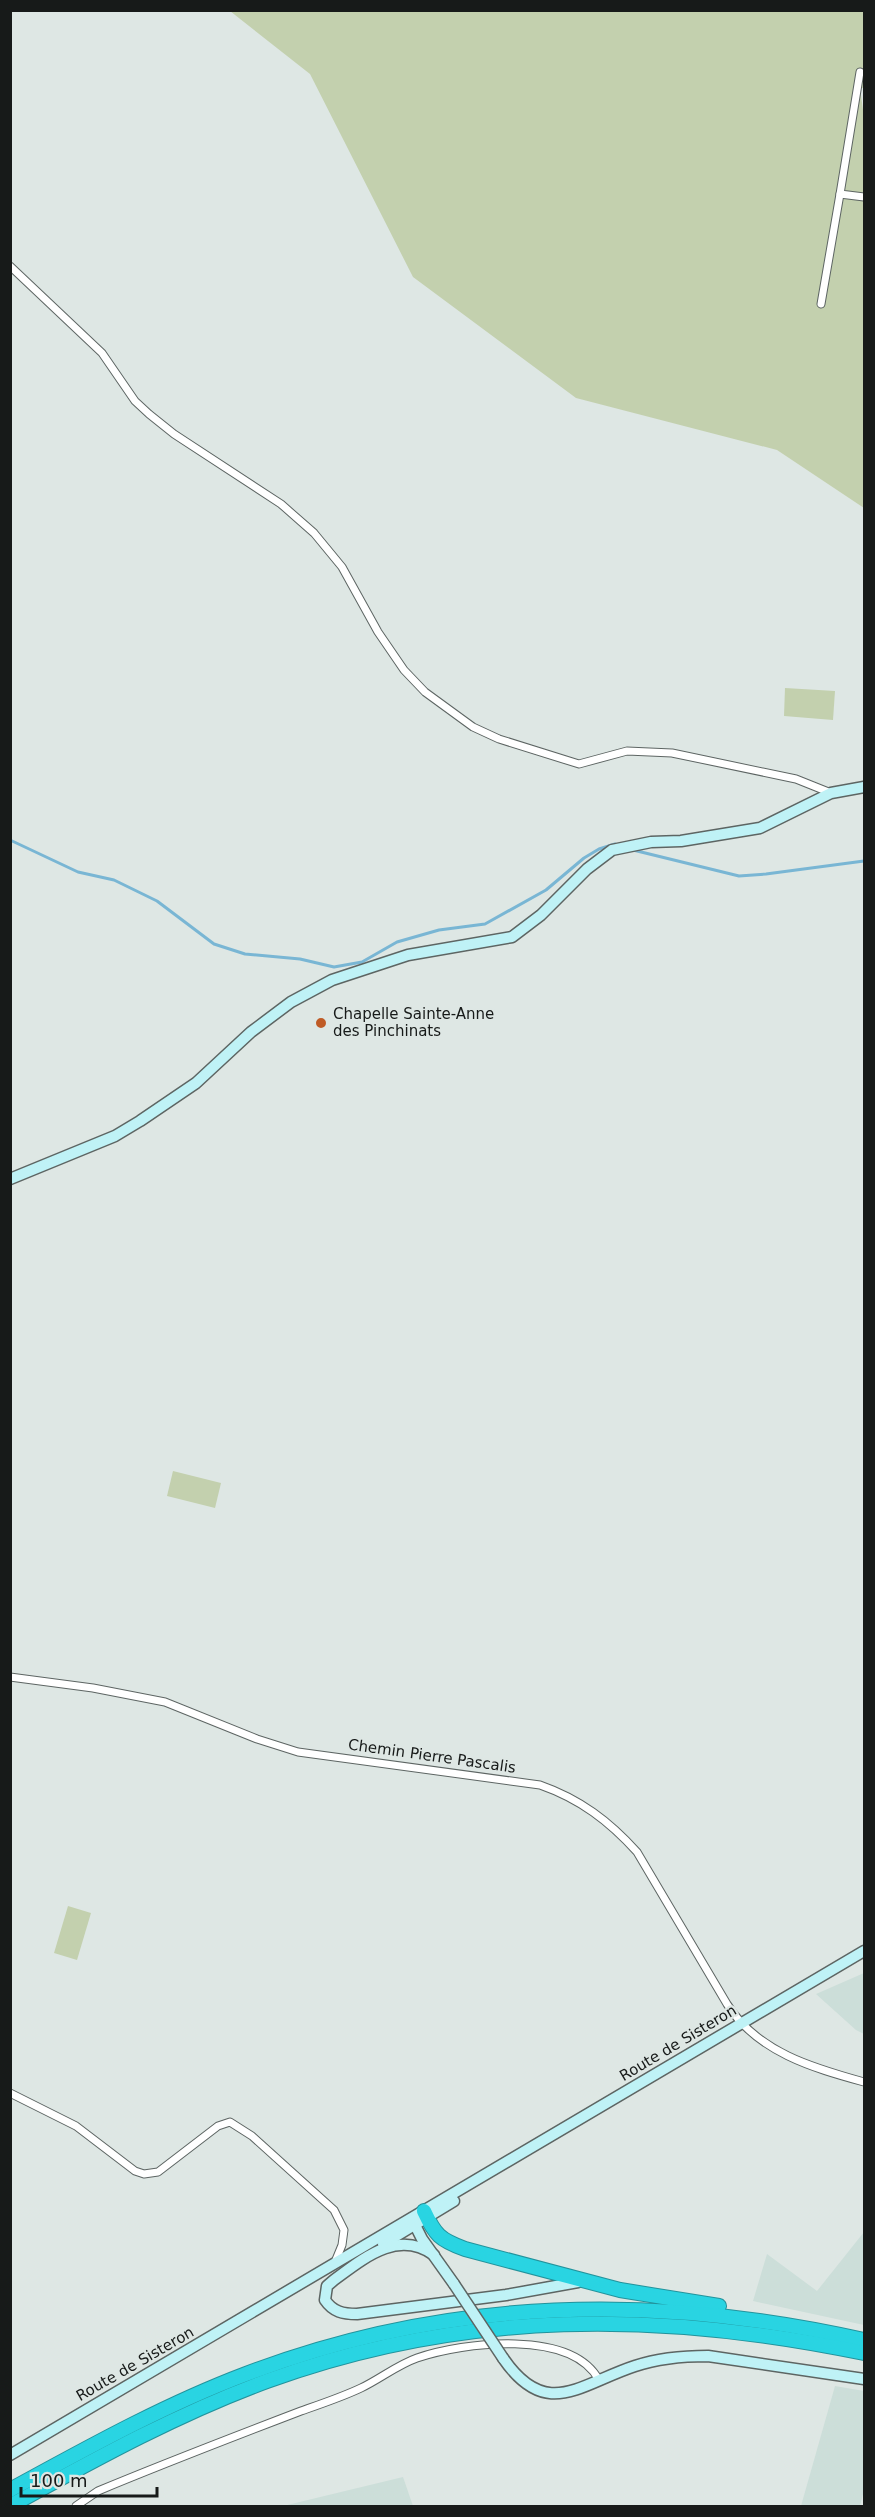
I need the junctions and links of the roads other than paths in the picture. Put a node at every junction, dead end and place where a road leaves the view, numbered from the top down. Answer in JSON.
{"nodes":[{"id":1,"x":860,"y":72,"type":"dead end"},
{"id":2,"x":840,"y":194,"type":"junction"},
{"id":3,"x":864,"y":197,"type":"edge"},
{"id":4,"x":10,"y":266,"type":"edge"},
{"id":5,"x":821,"y":304,"type":"dead end"},
{"id":6,"x":864,"y":787,"type":"edge"},
{"id":7,"x":831,"y":793,"type":"junction"},
{"id":8,"x":10,"y":1179,"type":"edge"},
{"id":9,"x":10,"y":1677,"type":"edge"},
{"id":10,"x":864,"y":1951,"type":"edge"},
{"id":11,"x":741,"y":2024,"type":"junction"},
{"id":12,"x":864,"y":2082,"type":"edge"},
{"id":13,"x":10,"y":2093,"type":"edge"},
{"id":14,"x":420,"y":2218,"type":"junction"},
{"id":15,"x":434,"y":2255,"type":"junction"},
{"id":16,"x":335,"y":2262,"type":"junction"},
{"id":17,"x":584,"y":2281,"type":"junction"},
{"id":18,"x":275,"y":2300,"type":"junction"},
{"id":19,"x":864,"y":2339,"type":"edge"},
{"id":20,"x":864,"y":2353,"type":"edge"},
{"id":21,"x":864,"y":2379,"type":"edge"},
{"id":22,"x":599,"y":2380,"type":"junction"},
{"id":23,"x":10,"y":2455,"type":"edge"},
{"id":24,"x":10,"y":2490,"type":"edge"},
{"id":25,"x":10,"y":2506,"type":"edge"},
{"id":26,"x":76,"y":2506,"type":"edge"}],
"edges":[{"from":1,"to":2,"type":"street"},
{"from":2,"to":3,"type":"street"},
{"from":2,"to":5,"type":"street"},
{"from":4,"to":7,"type":"street"},
{"from":6,"to":7,"type":"street"},
{"from":7,"to":8,"type":"street"},
{"from":9,"to":11,"type":"street","name":"Chemin Pierre Pascalis"},
{"from":10,"to":11,"type":"street","name":"Route de Sisteron"},
{"from":11,"to":12,"type":"street"},
{"from":11,"to":14,"type":"street","name":"Route de Sisteron"},
{"from":13,"to":16,"type":"street"},
{"from":14,"to":15,"type":"street"},
{"from":14,"to":16,"type":"street","name":"Route de Sisteron"},
{"from":14,"to":17,"type":"highway"},
{"from":14,"to":18,"type":"street","name":"Route de Sisteron"},
{"from":15,"to":17,"type":"street"},
{"from":15,"to":22,"type":"street","bridge":true},
{"from":16,"to":18,"type":"street","name":"Route de Sisteron"},
{"from":17,"to":19,"type":"highway"},
{"from":18,"to":23,"type":"street","name":"Route de Sisteron"},
{"from":19,"to":24,"type":"highway"},
{"from":20,"to":25,"type":"highway"},
{"from":21,"to":22,"type":"street"},
{"from":22,"to":26,"type":"street"}]}
